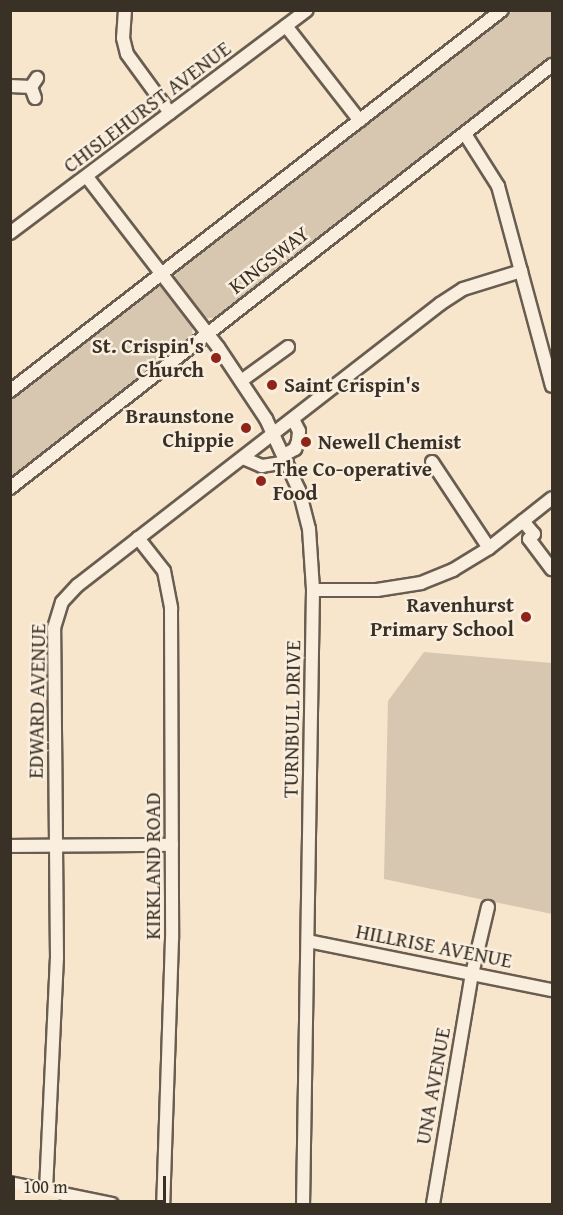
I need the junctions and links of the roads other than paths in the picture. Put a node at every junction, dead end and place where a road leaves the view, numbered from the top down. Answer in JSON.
{"nodes":[{"id":1,"x":124,"y":10,"type":"edge"},
{"id":2,"x":307,"y":10,"type":"edge"},
{"id":3,"x":502,"y":10,"type":"edge"},
{"id":4,"x":286,"y":26,"type":"junction"},
{"id":5,"x":552,"y":65,"type":"edge"},
{"id":6,"x":10,"y":86,"type":"edge"},
{"id":7,"x":34,"y":88,"type":"dead end"},
{"id":8,"x":170,"y":113,"type":"junction"},
{"id":9,"x":360,"y":121,"type":"junction"},
{"id":10,"x":465,"y":134,"type":"junction"},
{"id":11,"x":87,"y":177,"type":"junction"},
{"id":12,"x":10,"y":233,"type":"edge"},
{"id":13,"x":521,"y":271,"type":"junction"},
{"id":14,"x":163,"y":275,"type":"junction"},
{"id":15,"x":207,"y":332,"type":"junction"},
{"id":16,"x":288,"y":346,"type":"dead end"},
{"id":17,"x":241,"y":381,"type":"junction"},
{"id":18,"x":552,"y":386,"type":"edge"},
{"id":19,"x":10,"y":391,"type":"edge"},
{"id":20,"x":293,"y":419,"type":"junction"},
{"id":21,"x":273,"y":433,"type":"junction"},
{"id":22,"x":243,"y":458,"type":"junction"},
{"id":23,"x":285,"y":459,"type":"junction"},
{"id":24,"x":432,"y":462,"type":"dead end"},
{"id":25,"x":10,"y":488,"type":"edge"},
{"id":26,"x":552,"y":498,"type":"edge"},
{"id":27,"x":523,"y":521,"type":"junction"},
{"id":28,"x":138,"y":538,"type":"junction"},
{"id":29,"x":489,"y":548,"type":"junction"},
{"id":30,"x":552,"y":569,"type":"edge"},
{"id":31,"x":313,"y":590,"type":"junction"},
{"id":32,"x":172,"y":845,"type":"junction"},
{"id":33,"x":10,"y":846,"type":"edge"},
{"id":34,"x":56,"y":847,"type":"junction"},
{"id":35,"x":488,"y":907,"type":"dead end"},
{"id":36,"x":308,"y":941,"type":"junction"},
{"id":37,"x":472,"y":974,"type":"junction"},
{"id":38,"x":552,"y":990,"type":"edge"},
{"id":39,"x":10,"y":1183,"type":"edge"},
{"id":40,"x":10,"y":1196,"type":"edge"},
{"id":41,"x":49,"y":1197,"type":"edge"},
{"id":42,"x":112,"y":1204,"type":"edge"},
{"id":43,"x":162,"y":1204,"type":"edge"},
{"id":44,"x":303,"y":1204,"type":"edge"},
{"id":45,"x":433,"y":1204,"type":"edge"}],
"edges":[{"from":1,"to":8,"type":"street"},
{"from":2,"to":4,"type":"street","name":"CHISLEHURST AVENUE"},
{"from":3,"to":9,"type":"street"},
{"from":4,"to":8,"type":"street","name":"CHISLEHURST AVENUE"},
{"from":4,"to":9,"type":"street"},
{"from":5,"to":10,"type":"street","name":"KINGSWAY"},
{"from":6,"to":7,"type":"street"},
{"from":8,"to":11,"type":"street","name":"CHISLEHURST AVENUE"},
{"from":9,"to":14,"type":"street"},
{"from":10,"to":13,"type":"street"},
{"from":10,"to":15,"type":"street","name":"KINGSWAY"},
{"from":11,"to":12,"type":"street","name":"CHISLEHURST AVENUE"},
{"from":11,"to":14,"type":"street","name":"TURNBULL DRIVE"},
{"from":13,"to":18,"type":"street"},
{"from":13,"to":20,"type":"street","name":"EDWARD AVENUE"},
{"from":14,"to":15,"type":"street","name":"TURNBULL DRIVE"},
{"from":14,"to":19,"type":"street"},
{"from":15,"to":17,"type":"street","name":"TURNBULL DRIVE"},
{"from":15,"to":25,"type":"street","name":"KINGSWAY"},
{"from":16,"to":17,"type":"street"},
{"from":17,"to":21,"type":"street","name":"TURNBULL DRIVE"},
{"from":20,"to":21,"type":"street","name":"EDWARD AVENUE"},
{"from":20,"to":23,"type":"street"},
{"from":21,"to":22,"type":"street","name":"EDWARD AVENUE"},
{"from":21,"to":23,"type":"street","name":"TURNBULL DRIVE"},
{"from":22,"to":23,"type":"street"},
{"from":22,"to":28,"type":"street","name":"EDWARD AVENUE"},
{"from":23,"to":31,"type":"street","name":"TURNBULL DRIVE"},
{"from":24,"to":29,"type":"street"},
{"from":26,"to":27,"type":"street"},
{"from":27,"to":29,"type":"street"},
{"from":27,"to":30,"type":"street"},
{"from":28,"to":32,"type":"street","name":"KIRKLAND ROAD"},
{"from":28,"to":34,"type":"street","name":"EDWARD AVENUE"},
{"from":29,"to":31,"type":"street"},
{"from":31,"to":36,"type":"street","name":"TURNBULL DRIVE"},
{"from":32,"to":34,"type":"street"},
{"from":32,"to":43,"type":"street","name":"KIRKLAND ROAD"},
{"from":33,"to":34,"type":"street"},
{"from":34,"to":41,"type":"street","name":"EDWARD AVENUE"},
{"from":35,"to":37,"type":"street","name":"UNA AVENUE"},
{"from":36,"to":37,"type":"street","name":"HILLRISE AVENUE"},
{"from":36,"to":44,"type":"street","name":"TURNBULL DRIVE"},
{"from":37,"to":38,"type":"street","name":"HILLRISE AVENUE"},
{"from":37,"to":45,"type":"street","name":"UNA AVENUE"},
{"from":39,"to":41,"type":"street"},
{"from":40,"to":41,"type":"main road"},
{"from":41,"to":42,"type":"street"}]}
